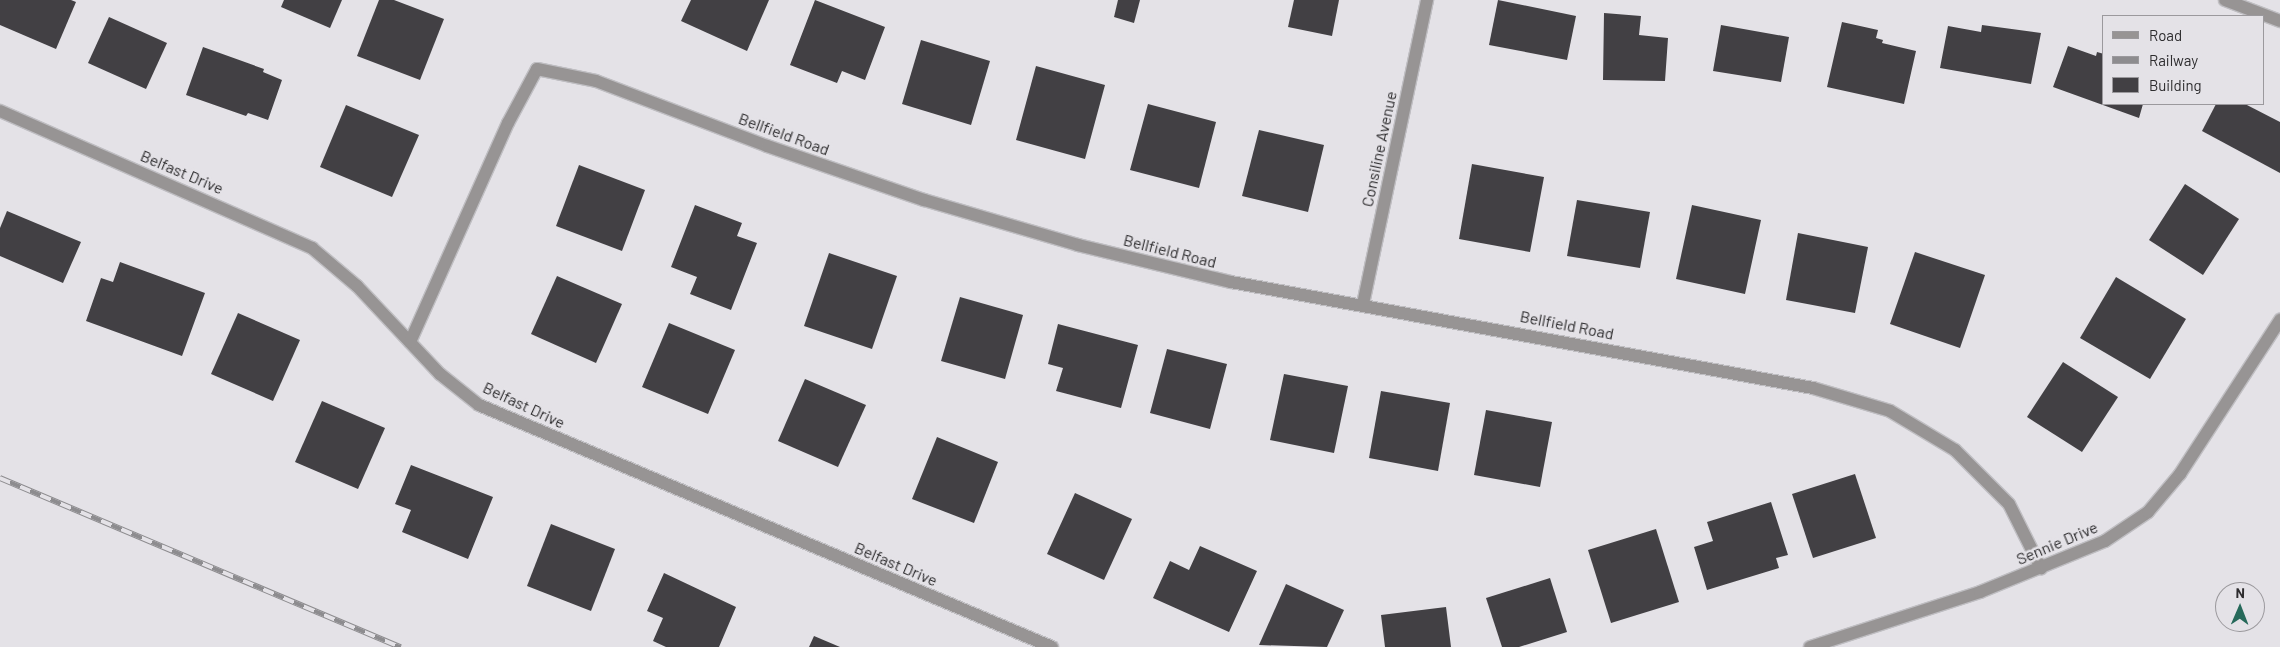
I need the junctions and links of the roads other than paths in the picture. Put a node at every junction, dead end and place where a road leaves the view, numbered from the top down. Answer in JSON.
{"nodes":[{"id":1,"x":1427,"y":0,"type":"edge"},
{"id":2,"x":2225,"y":0,"type":"edge"},
{"id":3,"x":2264,"y":15,"type":"edge"},
{"id":4,"x":2265,"y":15,"type":"edge"},
{"id":5,"x":2280,"y":21,"type":"edge"},
{"id":6,"x":0,"y":111,"type":"edge"},
{"id":7,"x":1363,"y":304,"type":"junction"},
{"id":8,"x":2280,"y":320,"type":"edge"},
{"id":9,"x":410,"y":342,"type":"junction"},
{"id":10,"x":2041,"y":568,"type":"junction"},
{"id":11,"x":1052,"y":647,"type":"edge"},
{"id":12,"x":1810,"y":647,"type":"edge"}],
"edges":[{"from":1,"to":7,"type":"street","name":"Consiline Avenue"},
{"from":2,"to":3,"type":"street"},
{"from":4,"to":5,"type":"street"},
{"from":6,"to":9,"type":"street","name":"Belfast Drive"},
{"from":7,"to":9,"type":"street","name":"Bellfield Road"},
{"from":7,"to":10,"type":"street","name":"Bellfield Road"},
{"from":8,"to":10,"type":"street","name":"Sennie Drive"},
{"from":9,"to":11,"type":"street","name":"Belfast Drive"},
{"from":10,"to":12,"type":"street","name":"Sennie Drive"}]}
